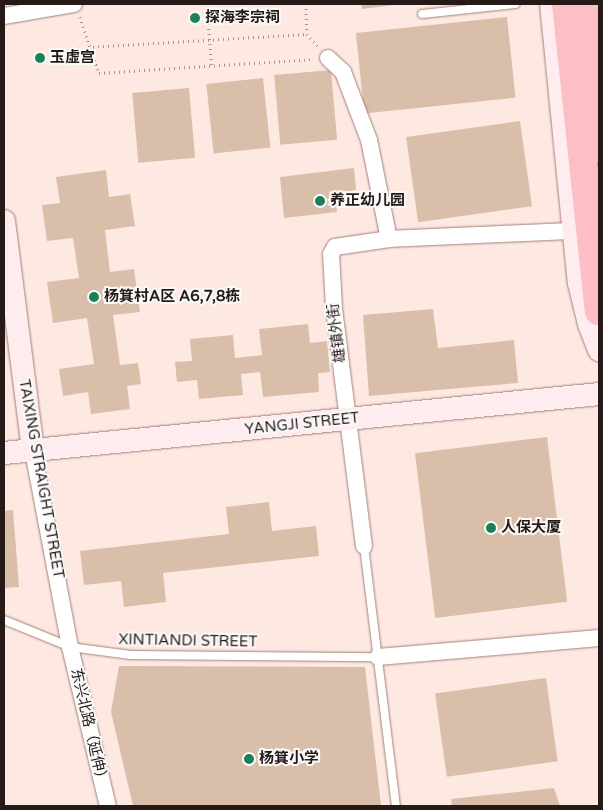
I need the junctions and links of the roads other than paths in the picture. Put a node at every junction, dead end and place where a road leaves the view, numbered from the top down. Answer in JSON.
{"nodes":[{"id":1,"x":515,"y":4,"type":"edge"},
{"id":2,"x":551,"y":4,"type":"edge"},
{"id":3,"x":566,"y":4,"type":"edge"},
{"id":4,"x":586,"y":4,"type":"edge"},
{"id":5,"x":76,"y":8,"type":"edge"},
{"id":6,"x":422,"y":14,"type":"dead end"},
{"id":7,"x":4,"y":16,"type":"edge"},
{"id":8,"x":328,"y":58,"type":"road end"},
{"id":9,"x":589,"y":142,"type":"edge"},
{"id":10,"x":4,"y":221,"type":"edge"},
{"id":11,"x":574,"y":232,"type":"junction"},
{"id":12,"x":389,"y":239,"type":"junction"},
{"id":13,"x":599,"y":311,"type":"edge"},
{"id":14,"x":599,"y":350,"type":"edge"},
{"id":15,"x":599,"y":394,"type":"edge"},
{"id":16,"x":348,"y":419,"type":"junction"},
{"id":17,"x":33,"y":451,"type":"junction"},
{"id":18,"x":4,"y":453,"type":"edge"},
{"id":19,"x":364,"y":546,"type":"joint"},
{"id":20,"x":4,"y":620,"type":"edge"},
{"id":21,"x":599,"y":638,"type":"edge"},
{"id":22,"x":70,"y":647,"type":"junction"},
{"id":23,"x":378,"y":657,"type":"junction"},
{"id":24,"x":108,"y":806,"type":"edge"},
{"id":25,"x":396,"y":806,"type":"edge"}],
"edges":[{"from":1,"to":6,"type":"lane"},
{"from":2,"to":11,"type":"street"},
{"from":3,"to":9,"type":"highway"},
{"from":4,"to":9,"type":"highway"},
{"from":5,"to":7,"type":"street"},
{"from":8,"to":12,"type":"street"},
{"from":9,"to":13,"type":"highway"},
{"from":10,"to":17,"type":"street","name":"TAIXING STRAIGHT STREET"},
{"from":11,"to":12,"type":"street","name":"雄镇外街"},
{"from":11,"to":14,"type":"street"},
{"from":12,"to":16,"type":"street","name":"雄镇外街"},
{"from":15,"to":16,"type":"street","name":"YANGJI STREET"},
{"from":16,"to":17,"type":"street","name":"YANGJI STREET"},
{"from":16,"to":19,"type":"street","name":"雄镇外街"},
{"from":17,"to":18,"type":"street","name":"YANGJI STREET"},
{"from":17,"to":22,"type":"street","name":"TAIXING STRAIGHT STREET"},
{"from":19,"to":23,"type":"lane","name":"雄镇外街"},
{"from":20,"to":22,"type":"lane","name":"XINTIANDI STREET"},
{"from":21,"to":23,"type":"street"},
{"from":22,"to":23,"type":"lane","name":"XINTIANDI STREET"},
{"from":22,"to":24,"type":"street","name":"东兴北路（延伸）"},
{"from":23,"to":25,"type":"lane","name":"雄镇外街"}]}
